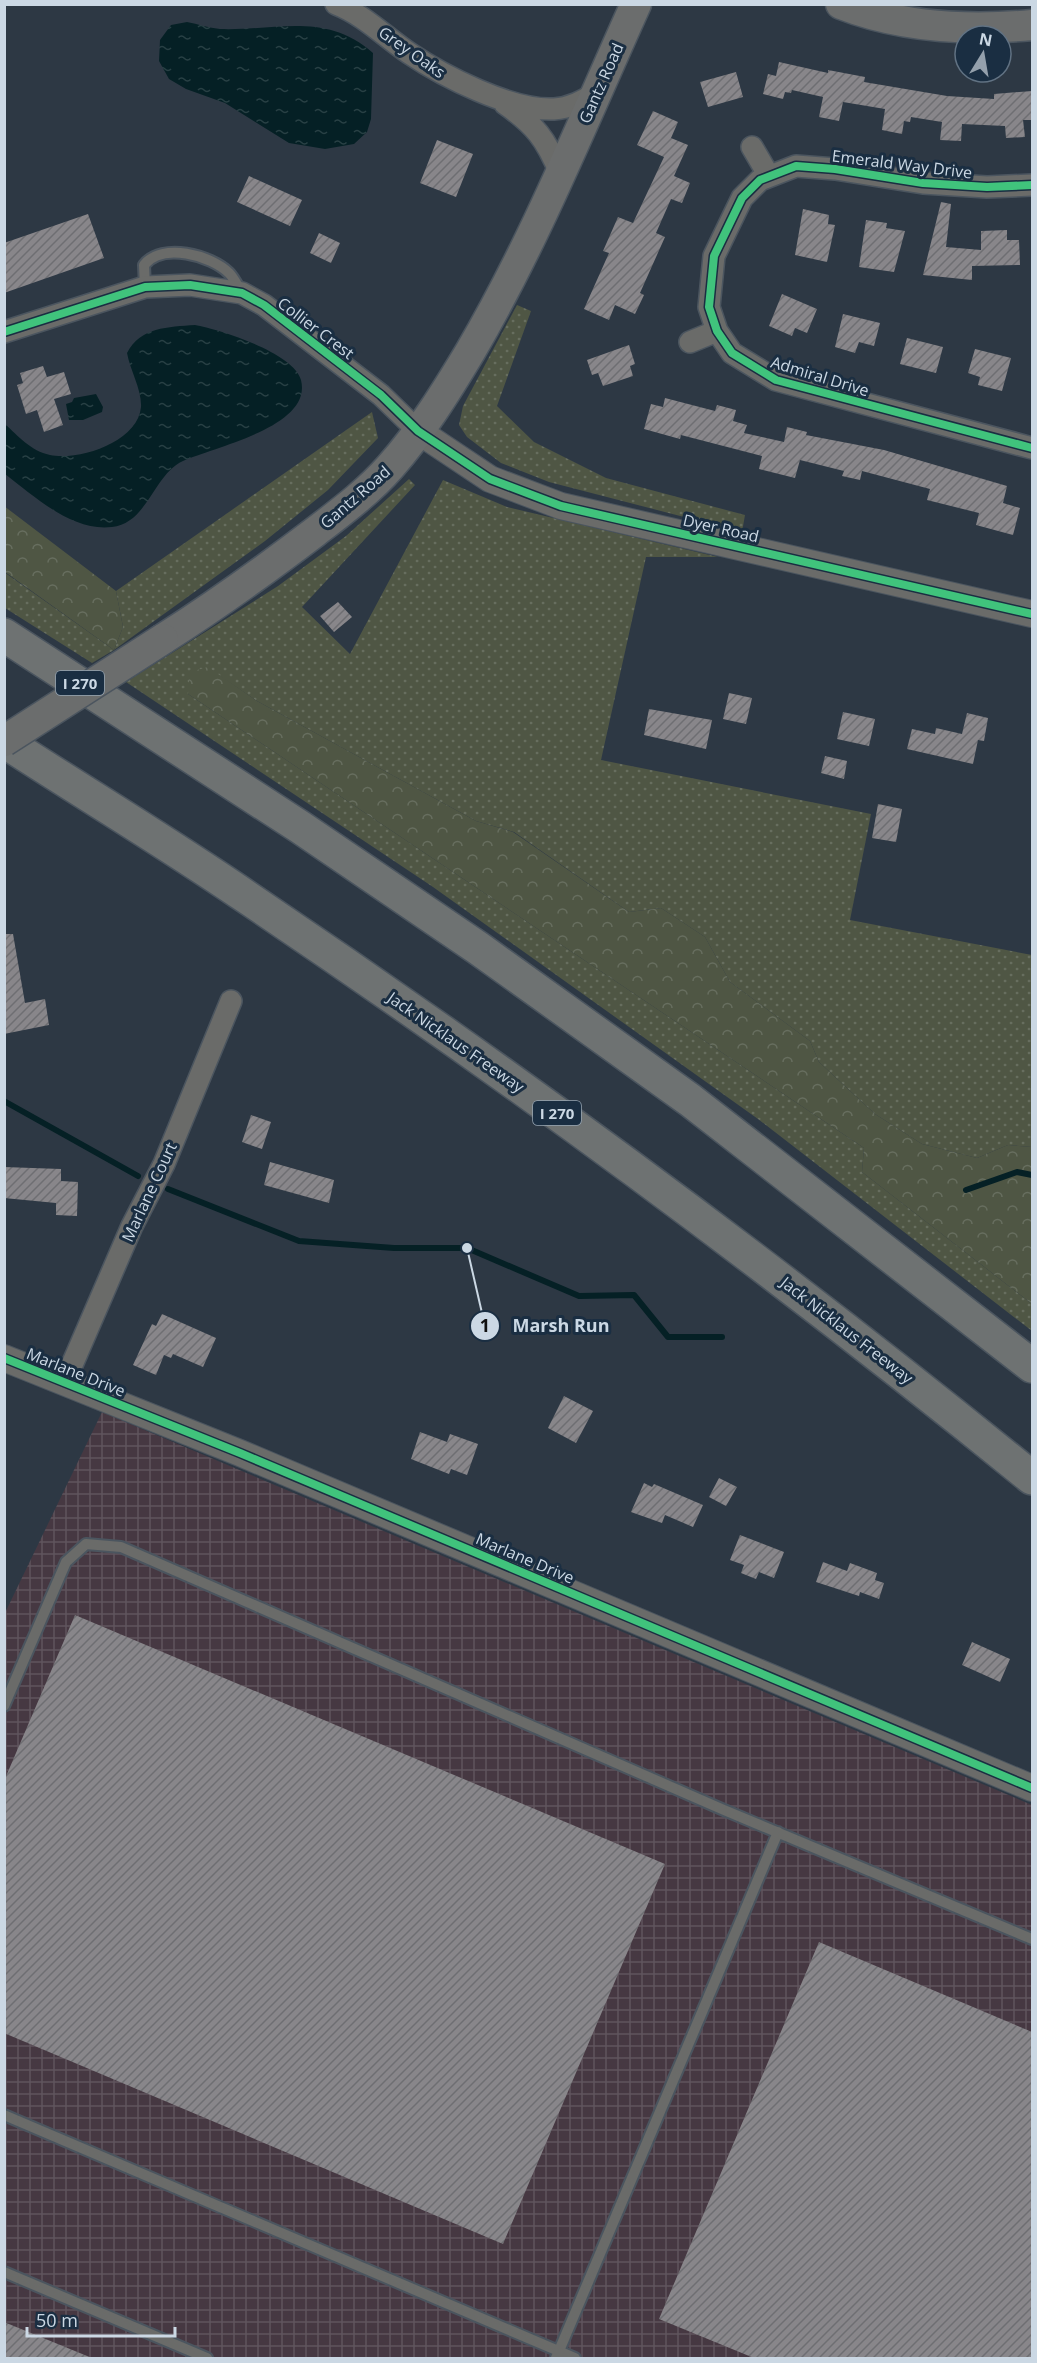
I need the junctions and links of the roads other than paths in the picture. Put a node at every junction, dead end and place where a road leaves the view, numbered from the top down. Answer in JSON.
{"nodes":[{"id":1,"x":336,"y":4,"type":"edge"},
{"id":2,"x":636,"y":4,"type":"edge"},
{"id":3,"x":841,"y":4,"type":"edge"},
{"id":4,"x":1032,"y":25,"type":"edge"},
{"id":5,"x":596,"y":93,"type":"junction"},
{"id":6,"x":492,"y":95,"type":"junction"},
{"id":7,"x":752,"y":147,"type":"dead end"},
{"id":8,"x":560,"y":173,"type":"junction"},
{"id":9,"x":770,"y":176,"type":"junction"},
{"id":10,"x":1032,"y":184,"type":"edge"},
{"id":11,"x":145,"y":288,"type":"junction"},
{"id":12,"x":242,"y":293,"type":"junction"},
{"id":13,"x":717,"y":331,"type":"junction"},
{"id":14,"x":4,"y":332,"type":"edge"},
{"id":15,"x":690,"y":342,"type":"dead end"},
{"id":16,"x":418,"y":431,"type":"junction"},
{"id":17,"x":1032,"y":448,"type":"edge"},
{"id":18,"x":1032,"y":614,"type":"edge"},
{"id":19,"x":4,"y":635,"type":"edge"},
{"id":20,"x":4,"y":741,"type":"edge"},
{"id":21,"x":231,"y":1001,"type":"dead end"},
{"id":22,"x":4,"y":1358,"type":"edge"},
{"id":23,"x":1032,"y":1366,"type":"edge"},
{"id":24,"x":65,"y":1381,"type":"junction"},
{"id":25,"x":1032,"y":1478,"type":"edge"},
{"id":26,"x":4,"y":1706,"type":"edge"},
{"id":27,"x":1032,"y":1788,"type":"edge"},
{"id":28,"x":778,"y":1832,"type":"junction"},
{"id":29,"x":1032,"y":1938,"type":"edge"},
{"id":30,"x":4,"y":2115,"type":"edge"},
{"id":31,"x":4,"y":2272,"type":"edge"},
{"id":32,"x":558,"y":2355,"type":"edge"},
{"id":33,"x":207,"y":2358,"type":"edge"},
{"id":34,"x":575,"y":2358,"type":"edge"}],
"edges":[{"from":1,"to":6,"type":"street","name":"Grey Oaks"},
{"from":2,"to":5,"type":"main road","name":"Gantz Road"},
{"from":3,"to":4,"type":"main road"},
{"from":5,"to":6,"type":"street","name":"Grey Oaks"},
{"from":5,"to":8,"type":"main road","name":"Gantz Road"},
{"from":6,"to":8,"type":"street","name":"Grey Oaks"},
{"from":7,"to":9,"type":"street"},
{"from":8,"to":16,"type":"main road","name":"Gantz Road"},
{"from":9,"to":10,"type":"street","name":"Emerald Way Drive"},
{"from":9,"to":13,"type":"street","name":"Admiral Drive"},
{"from":11,"to":12,"type":"street","name":"Collier Crest"},
{"from":11,"to":12,"type":"lane"},
{"from":11,"to":14,"type":"street","name":"Collier Crest"},
{"from":12,"to":16,"type":"street","name":"Collier Crest"},
{"from":13,"to":15,"type":"street"},
{"from":13,"to":17,"type":"street","name":"Admiral Drive"},
{"from":16,"to":18,"type":"street","name":"Dyer Road"},
{"from":16,"to":20,"type":"main road","name":"Gantz Road","bridge":true},
{"from":19,"to":23,"type":"highway","number":"I 270"},
{"from":20,"to":25,"type":"highway","name":"Jack Nicklaus Freeway","number":"I 270"},
{"from":21,"to":24,"type":"street","name":"Marlane Court"},
{"from":22,"to":24,"type":"street","name":"Marlane Drive"},
{"from":24,"to":27,"type":"street","name":"Marlane Drive"},
{"from":26,"to":28,"type":"lane"},
{"from":28,"to":29,"type":"lane"},
{"from":28,"to":32,"type":"lane"},
{"from":30,"to":32,"type":"lane"},
{"from":31,"to":33,"type":"lane"},
{"from":32,"to":34,"type":"lane"}]}
